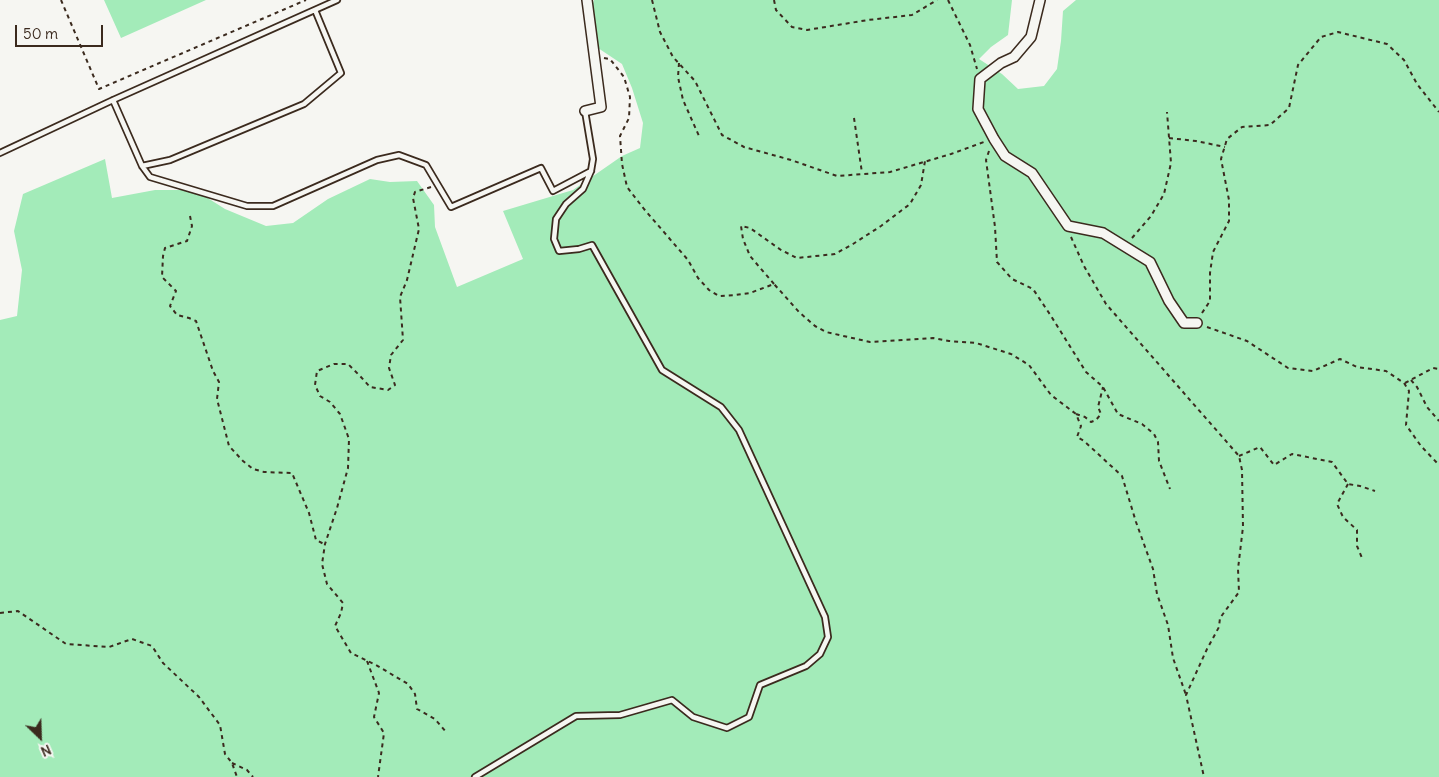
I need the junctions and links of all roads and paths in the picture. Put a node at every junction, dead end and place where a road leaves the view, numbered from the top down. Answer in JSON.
{"nodes":[{"id":1,"x":62,"y":0,"type":"edge"},
{"id":2,"x":306,"y":0,"type":"edge"},
{"id":3,"x":337,"y":0,"type":"edge"},
{"id":4,"x":587,"y":0,"type":"edge"},
{"id":5,"x":652,"y":0,"type":"edge"},
{"id":6,"x":774,"y":0,"type":"edge"},
{"id":7,"x":937,"y":0,"type":"edge"},
{"id":8,"x":948,"y":0,"type":"edge"},
{"id":9,"x":1040,"y":0,"type":"edge"},
{"id":10,"x":314,"y":10,"type":"junction"},
{"id":11,"x":594,"y":56,"type":"junction"},
{"id":12,"x":679,"y":63,"type":"junction"},
{"id":13,"x":980,"y":79,"type":"junction"},
{"id":14,"x":112,"y":100,"type":"junction"},
{"id":15,"x":585,"y":111,"type":"joint"},
{"id":16,"x":1166,"y":112,"type":"dead end"},
{"id":17,"x":1439,"y":112,"type":"edge"},
{"id":18,"x":854,"y":118,"type":"dead end"},
{"id":19,"x":699,"y":136,"type":"dead end"},
{"id":20,"x":1169,"y":138,"type":"junction"},
{"id":21,"x":994,"y":139,"type":"junction"},
{"id":22,"x":1225,"y":147,"type":"junction"},
{"id":23,"x":0,"y":153,"type":"edge"},
{"id":24,"x":925,"y":161,"type":"junction"},
{"id":25,"x":142,"y":166,"type":"junction"},
{"id":26,"x":591,"y":172,"type":"junction"},
{"id":27,"x":862,"y":174,"type":"junction"},
{"id":28,"x":438,"y":185,"type":"junction"},
{"id":29,"x":190,"y":216,"type":"dead end"},
{"id":30,"x":1068,"y":226,"type":"junction"},
{"id":31,"x":1125,"y":246,"type":"junction"},
{"id":32,"x":774,"y":284,"type":"junction"},
{"id":33,"x":1197,"y":323,"type":"junction"},
{"id":34,"x":1439,"y":369,"type":"edge"},
{"id":35,"x":1411,"y":380,"type":"junction"},
{"id":36,"x":1404,"y":383,"type":"junction"},
{"id":37,"x":1103,"y":387,"type":"junction"},
{"id":38,"x":1076,"y":414,"type":"junction"},
{"id":39,"x":1439,"y":421,"type":"edge"},
{"id":40,"x":1239,"y":456,"type":"junction"},
{"id":41,"x":1439,"y":464,"type":"edge"},
{"id":42,"x":1348,"y":484,"type":"junction"},
{"id":43,"x":1170,"y":489,"type":"dead end"},
{"id":44,"x":1375,"y":491,"type":"dead end"},
{"id":45,"x":325,"y":544,"type":"junction"},
{"id":46,"x":1362,"y":558,"type":"dead end"},
{"id":47,"x":0,"y":613,"type":"edge"},
{"id":48,"x":367,"y":661,"type":"junction"},
{"id":49,"x":1186,"y":695,"type":"junction"},
{"id":50,"x":446,"y":732,"type":"dead end"},
{"id":51,"x":232,"y":763,"type":"junction"},
{"id":52,"x":237,"y":777,"type":"edge"},
{"id":53,"x":253,"y":777,"type":"edge"},
{"id":54,"x":378,"y":777,"type":"edge"},
{"id":55,"x":475,"y":777,"type":"edge"},
{"id":56,"x":1204,"y":777,"type":"edge"}],
"edges":[{"from":1,"to":2,"type":"path"},
{"from":3,"to":10,"type":"lane"},
{"from":4,"to":11,"type":"street"},
{"from":5,"to":12,"type":"path"},
{"from":6,"to":7,"type":"path"},
{"from":8,"to":13,"type":"path"},
{"from":9,"to":13,"type":"street"},
{"from":10,"to":14,"type":"lane"},
{"from":10,"to":25,"type":"lane"},
{"from":11,"to":15,"type":"street"},
{"from":11,"to":32,"type":"path"},
{"from":12,"to":19,"type":"path"},
{"from":12,"to":27,"type":"path"},
{"from":13,"to":21,"type":"street"},
{"from":14,"to":23,"type":"lane"},
{"from":14,"to":25,"type":"lane"},
{"from":15,"to":26,"type":"lane"},
{"from":16,"to":20,"type":"path"},
{"from":17,"to":22,"type":"path"},
{"from":18,"to":27,"type":"path"},
{"from":20,"to":22,"type":"path"},
{"from":20,"to":31,"type":"path"},
{"from":21,"to":24,"type":"path"},
{"from":21,"to":30,"type":"street"},
{"from":21,"to":37,"type":"path"},
{"from":22,"to":33,"type":"path"},
{"from":24,"to":27,"type":"path"},
{"from":24,"to":32,"type":"path"},
{"from":25,"to":28,"type":"lane"},
{"from":26,"to":28,"type":"lane"},
{"from":26,"to":55,"type":"lane"},
{"from":28,"to":45,"type":"path"},
{"from":29,"to":45,"type":"path"},
{"from":30,"to":31,"type":"street"},
{"from":30,"to":40,"type":"path"},
{"from":31,"to":33,"type":"street"},
{"from":32,"to":38,"type":"path"},
{"from":33,"to":36,"type":"path"},
{"from":34,"to":35,"type":"path"},
{"from":35,"to":36,"type":"path"},
{"from":35,"to":39,"type":"path"},
{"from":36,"to":41,"type":"path"},
{"from":37,"to":38,"type":"path"},
{"from":37,"to":43,"type":"path"},
{"from":38,"to":49,"type":"path"},
{"from":40,"to":42,"type":"path"},
{"from":40,"to":49,"type":"path"},
{"from":42,"to":44,"type":"path"},
{"from":42,"to":46,"type":"path"},
{"from":45,"to":48,"type":"path"},
{"from":47,"to":51,"type":"path"},
{"from":48,"to":50,"type":"path"},
{"from":48,"to":54,"type":"path"},
{"from":49,"to":56,"type":"path"},
{"from":51,"to":52,"type":"path"},
{"from":51,"to":53,"type":"path"}]}
